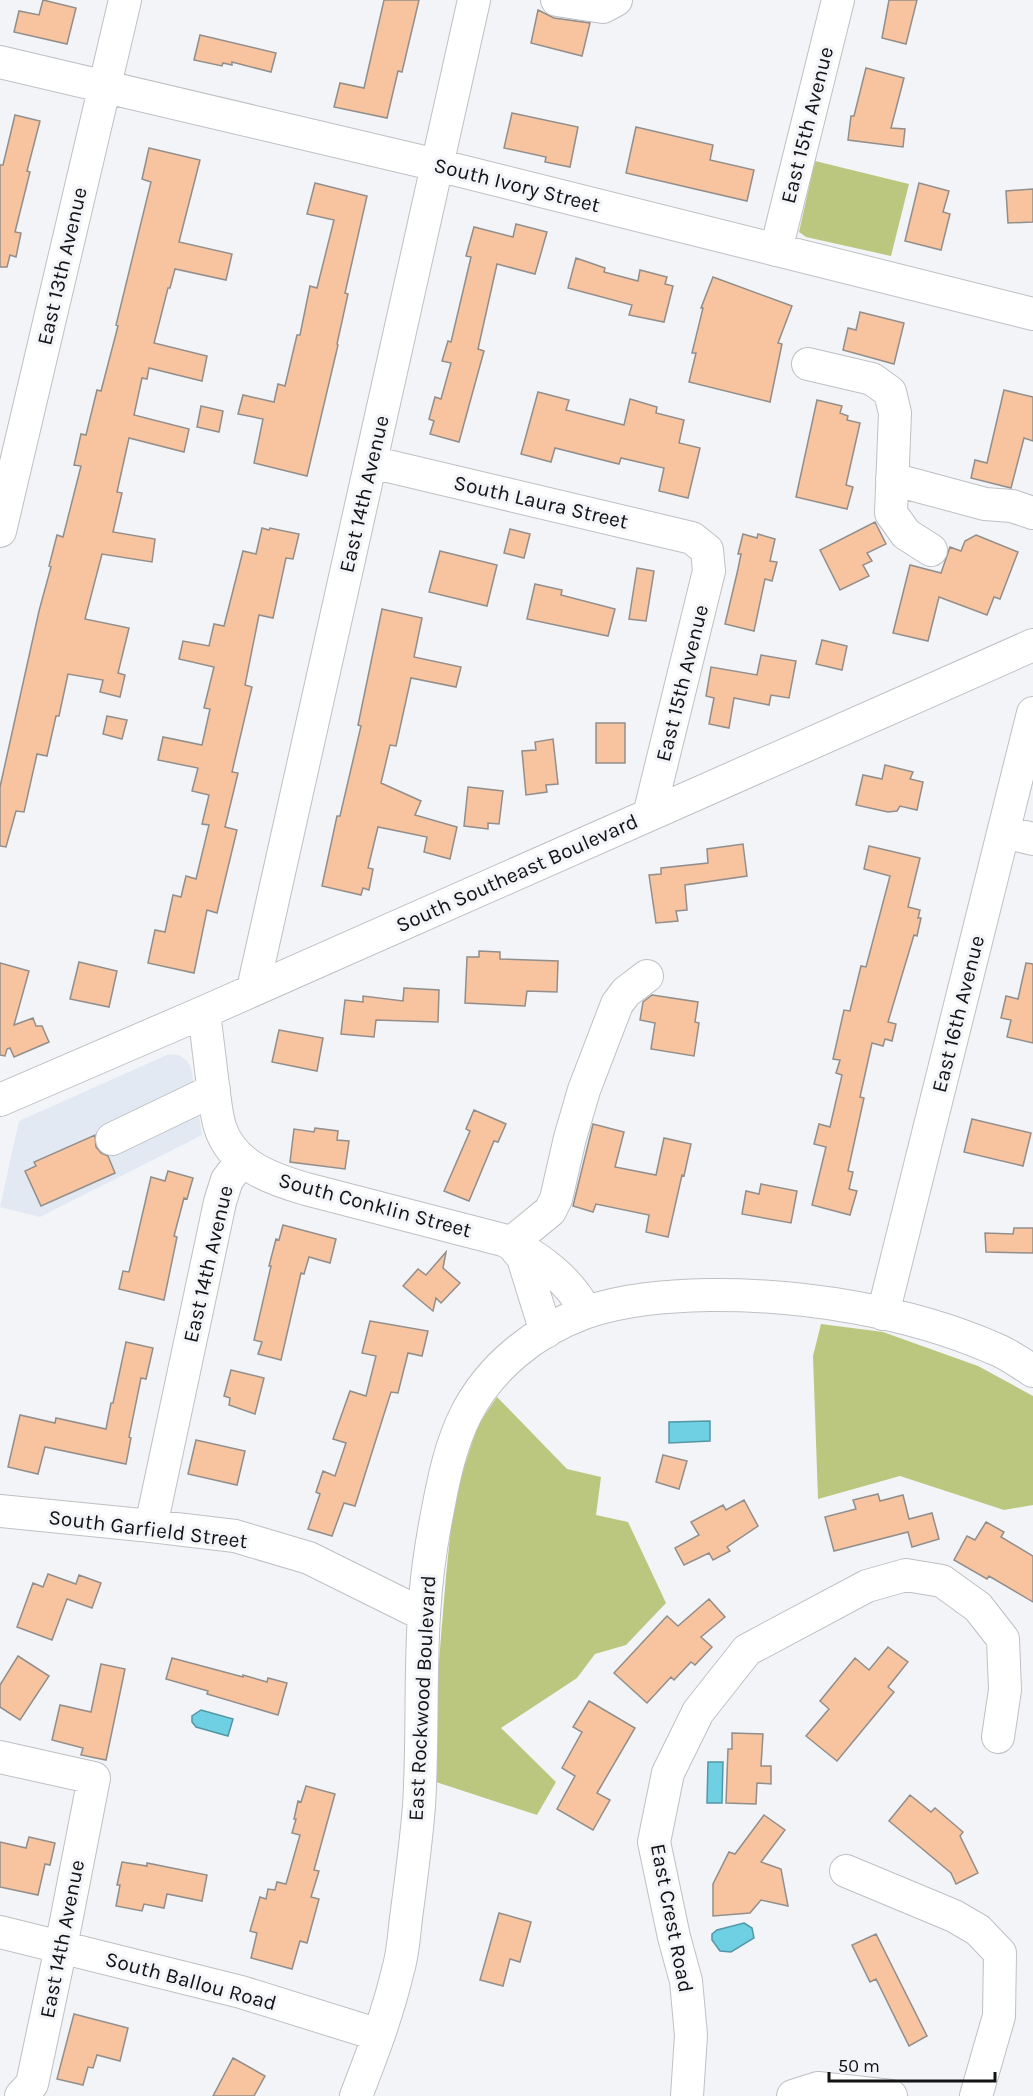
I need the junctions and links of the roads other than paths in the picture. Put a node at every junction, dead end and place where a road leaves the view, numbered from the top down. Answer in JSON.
{"nodes":[{"id":1,"x":125,"y":0,"type":"edge"},
{"id":2,"x":474,"y":0,"type":"edge"},
{"id":3,"x":557,"y":0,"type":"edge"},
{"id":4,"x":616,"y":0,"type":"edge"},
{"id":5,"x":838,"y":0,"type":"edge"},
{"id":6,"x":0,"y":62,"type":"edge"},
{"id":7,"x":105,"y":86,"type":"junction"},
{"id":8,"x":438,"y":165,"type":"junction"},
{"id":9,"x":776,"y":250,"type":"junction"},
{"id":10,"x":1033,"y":314,"type":"edge"},
{"id":11,"x":808,"y":364,"type":"dead end"},
{"id":12,"x":371,"y":462,"type":"junction"},
{"id":13,"x":892,"y":478,"type":"junction"},
{"id":14,"x":985,"y":504,"type":"junction"},
{"id":15,"x":1033,"y":513,"type":"edge"},
{"id":16,"x":1033,"y":528,"type":"edge"},
{"id":17,"x":0,"y":531,"type":"edge"},
{"id":18,"x":707,"y":550,"type":"joint"},
{"id":19,"x":931,"y":550,"type":"dead end"},
{"id":20,"x":1033,"y":645,"type":"edge"},
{"id":21,"x":1033,"y":713,"type":"edge"},
{"id":22,"x":649,"y":815,"type":"junction"},
{"id":23,"x":1018,"y":836,"type":"edge"},
{"id":24,"x":647,"y":976,"type":"dead end"},
{"id":25,"x":253,"y":989,"type":"junction"},
{"id":26,"x":204,"y":1012,"type":"junction"},
{"id":27,"x":214,"y":1090,"type":"junction"},
{"id":28,"x":0,"y":1100,"type":"edge"},
{"id":29,"x":112,"y":1139,"type":"dead end"},
{"id":30,"x":242,"y":1160,"type":"junction"},
{"id":31,"x":511,"y":1243,"type":"junction"},
{"id":32,"x":586,"y":1312,"type":"junction"},
{"id":33,"x":884,"y":1314,"type":"junction"},
{"id":34,"x":546,"y":1332,"type":"junction"},
{"id":35,"x":1033,"y":1344,"type":"edge"},
{"id":36,"x":996,"y":1348,"type":"junction"},
{"id":37,"x":1033,"y":1371,"type":"edge"},
{"id":38,"x":0,"y":1511,"type":"edge"},
{"id":39,"x":151,"y":1526,"type":"junction"},
{"id":40,"x":424,"y":1615,"type":"junction"},
{"id":41,"x":998,"y":1737,"type":"dead end"},
{"id":42,"x":0,"y":1757,"type":"edge"},
{"id":43,"x":846,"y":1871,"type":"dead end"},
{"id":44,"x":0,"y":1932,"type":"edge"},
{"id":45,"x":61,"y":1947,"type":"junction"},
{"id":46,"x":379,"y":2035,"type":"junction"},
{"id":47,"x":21,"y":2096,"type":"edge"},
{"id":48,"x":356,"y":2096,"type":"edge"},
{"id":49,"x":687,"y":2096,"type":"edge"},
{"id":50,"x":793,"y":2096,"type":"edge"},
{"id":51,"x":891,"y":2096,"type":"edge"},
{"id":52,"x":976,"y":2096,"type":"edge"}],
"edges":[{"from":1,"to":7,"type":"street","name":"East 13th Avenue"},
{"from":2,"to":8,"type":"street","name":"East 14th Avenue"},
{"from":3,"to":4,"type":"street"},
{"from":5,"to":9,"type":"street","name":"East 15th Avenue"},
{"from":6,"to":7,"type":"street","name":"South Ivory Street"},
{"from":7,"to":8,"type":"street","name":"South Ivory Street"},
{"from":7,"to":17,"type":"street","name":"East 13th Avenue"},
{"from":8,"to":9,"type":"street","name":"South Ivory Street"},
{"from":8,"to":12,"type":"street","name":"East 14th Avenue"},
{"from":9,"to":10,"type":"street","name":"South Ivory Street"},
{"from":11,"to":13,"type":"street"},
{"from":12,"to":18,"type":"street","name":"South Laura Street"},
{"from":12,"to":25,"type":"street","name":"East 14th Avenue"},
{"from":13,"to":14,"type":"street"},
{"from":13,"to":19,"type":"street"},
{"from":14,"to":15,"type":"street"},
{"from":14,"to":16,"type":"street"},
{"from":18,"to":22,"type":"street","name":"East 15th Avenue"},
{"from":20,"to":22,"type":"street","name":"South Southeast Boulevard"},
{"from":21,"to":23,"type":"street","name":"East 16th Avenue"},
{"from":22,"to":25,"type":"street","name":"South Southeast Boulevard"},
{"from":23,"to":33,"type":"street","name":"East 16th Avenue"},
{"from":24,"to":31,"type":"street"},
{"from":25,"to":26,"type":"street","name":"South Southeast Boulevard"},
{"from":26,"to":27,"type":"street","name":"East 14th Avenue"},
{"from":26,"to":28,"type":"street","name":"South Southeast Boulevard"},
{"from":27,"to":29,"type":"street"},
{"from":27,"to":30,"type":"street","name":"East 14th Avenue"},
{"from":30,"to":31,"type":"street","name":"South Conklin Street"},
{"from":30,"to":39,"type":"street","name":"East 14th Avenue"},
{"from":31,"to":32,"type":"street","name":"South Conklin Street"},
{"from":31,"to":34,"type":"street"},
{"from":32,"to":33,"type":"street","name":"East Rockwood Boulevard"},
{"from":32,"to":34,"type":"street","name":"East Rockwood Boulevard"},
{"from":33,"to":36,"type":"street","name":"East Rockwood Boulevard"},
{"from":34,"to":40,"type":"street","name":"East Rockwood Boulevard"},
{"from":35,"to":36,"type":"street"},
{"from":36,"to":37,"type":"street"},
{"from":38,"to":39,"type":"street","name":"South Garfield Street"},
{"from":39,"to":40,"type":"street","name":"South Garfield Street"},
{"from":40,"to":46,"type":"street","name":"East Rockwood Boulevard"},
{"from":41,"to":49,"type":"street","name":"East Crest Road"},
{"from":42,"to":45,"type":"street","name":"East 14th Avenue"},
{"from":43,"to":52,"type":"street"},
{"from":44,"to":45,"type":"street","name":"South Ballou Road"},
{"from":45,"to":46,"type":"street","name":"South Ballou Road"},
{"from":45,"to":47,"type":"street","name":"East 14th Avenue"},
{"from":46,"to":48,"type":"street","name":"East Rockwood Boulevard"},
{"from":50,"to":51,"type":"street"}]}
